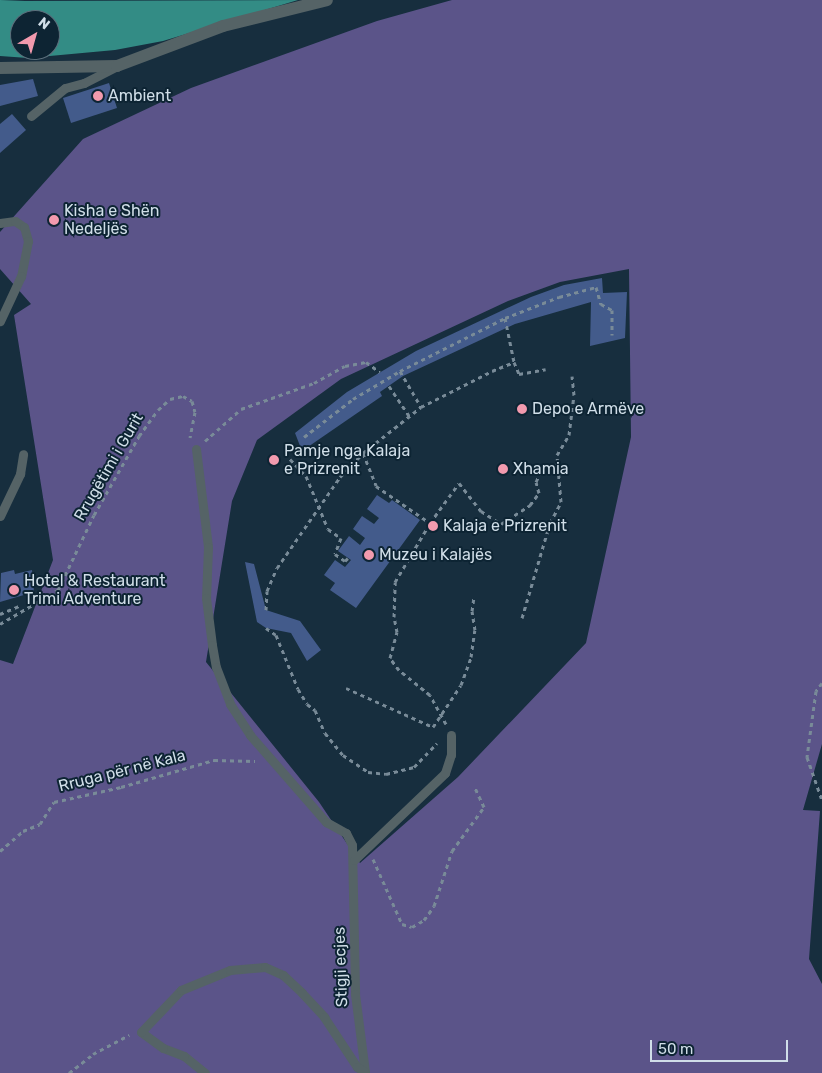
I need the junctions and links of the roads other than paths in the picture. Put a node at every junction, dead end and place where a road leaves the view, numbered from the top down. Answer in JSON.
{"nodes":[{"id":1,"x":326,"y":0,"type":"edge"},
{"id":2,"x":117,"y":66,"type":"junction"},
{"id":3,"x":0,"y":68,"type":"edge"},
{"id":4,"x":31,"y":116,"type":"dead end"},
{"id":5,"x":0,"y":223,"type":"edge"},
{"id":6,"x":0,"y":322,"type":"edge"},
{"id":7,"x":196,"y":448,"type":"road end"},
{"id":8,"x":23,"y":454,"type":"dead end"},
{"id":9,"x":0,"y":516,"type":"edge"},
{"id":10,"x":451,"y":735,"type":"road end"},
{"id":11,"x":354,"y":860,"type":"junction"},
{"id":12,"x":365,"y":1072,"type":"edge"},
{"id":13,"x":205,"y":1073,"type":"edge"}],
"edges":[{"from":1,"to":2,"type":"street"},
{"from":2,"to":3,"type":"street"},
{"from":2,"to":4,"type":"lane"},
{"from":5,"to":6,"type":"lane"},
{"from":7,"to":11,"type":"lane","name":"Stigji ecjes"},
{"from":8,"to":9,"type":"lane"},
{"from":10,"to":11,"type":"lane"},
{"from":11,"to":12,"type":"lane","name":"Stigji ecjes"},
{"from":12,"to":13,"type":"lane"}]}
